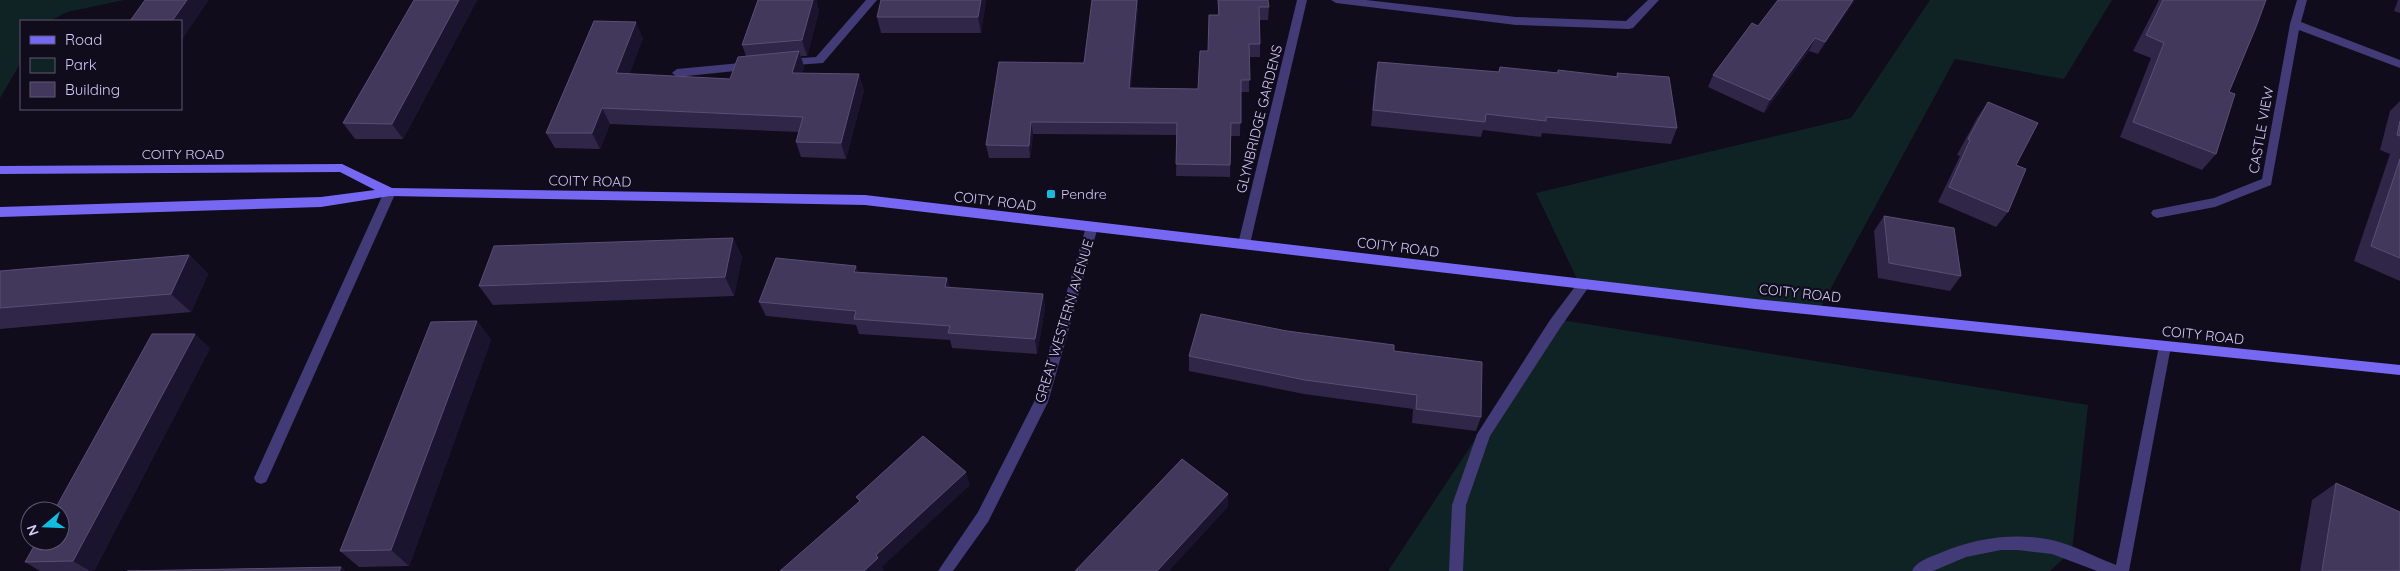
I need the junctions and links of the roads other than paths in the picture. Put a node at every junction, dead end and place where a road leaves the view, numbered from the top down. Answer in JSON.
{"nodes":[{"id":1,"x":872,"y":0,"type":"edge"},
{"id":2,"x":1302,"y":0,"type":"edge"},
{"id":3,"x":1336,"y":0,"type":"edge"},
{"id":4,"x":1654,"y":0,"type":"edge"},
{"id":5,"x":2302,"y":0,"type":"edge"},
{"id":6,"x":2295,"y":24,"type":"junction"},
{"id":7,"x":2400,"y":64,"type":"edge"},
{"id":8,"x":677,"y":73,"type":"dead end"},
{"id":9,"x":0,"y":170,"type":"edge"},
{"id":10,"x":390,"y":192,"type":"junction"},
{"id":11,"x":0,"y":212,"type":"edge"},
{"id":12,"x":2157,"y":213,"type":"dead end"},
{"id":13,"x":1092,"y":227,"type":"junction"},
{"id":14,"x":1244,"y":244,"type":"junction"},
{"id":15,"x":1584,"y":284,"type":"junction"},
{"id":16,"x":2165,"y":346,"type":"junction"},
{"id":17,"x":2400,"y":370,"type":"edge"},
{"id":18,"x":261,"y":478,"type":"dead end"},
{"id":19,"x":945,"y":571,"type":"edge"},
{"id":20,"x":1456,"y":571,"type":"edge"},
{"id":21,"x":1919,"y":571,"type":"edge"},
{"id":22,"x":2113,"y":571,"type":"edge"},
{"id":23,"x":2122,"y":571,"type":"edge"}],
"edges":[{"from":1,"to":8,"type":"street"},
{"from":2,"to":14,"type":"street","name":"GLYNBRIDGE GARDENS"},
{"from":3,"to":4,"type":"street"},
{"from":5,"to":6,"type":"street","name":"CASTLE VIEW"},
{"from":6,"to":7,"type":"street"},
{"from":6,"to":12,"type":"street","name":"CASTLE VIEW"},
{"from":9,"to":10,"type":"main road","name":"COITY ROAD"},
{"from":10,"to":11,"type":"main road","name":"COITY ROAD"},
{"from":10,"to":13,"type":"main road","name":"COITY ROAD"},
{"from":10,"to":18,"type":"street"},
{"from":13,"to":14,"type":"main road","name":"COITY ROAD"},
{"from":13,"to":19,"type":"street","name":"GREAT WESTERN AVENUE"},
{"from":14,"to":15,"type":"main road","name":"COITY ROAD"},
{"from":15,"to":16,"type":"main road","name":"COITY ROAD"},
{"from":15,"to":20,"type":"street"},
{"from":16,"to":17,"type":"main road","name":"COITY ROAD"},
{"from":16,"to":23,"type":"street"},
{"from":21,"to":22,"type":"street"}]}
